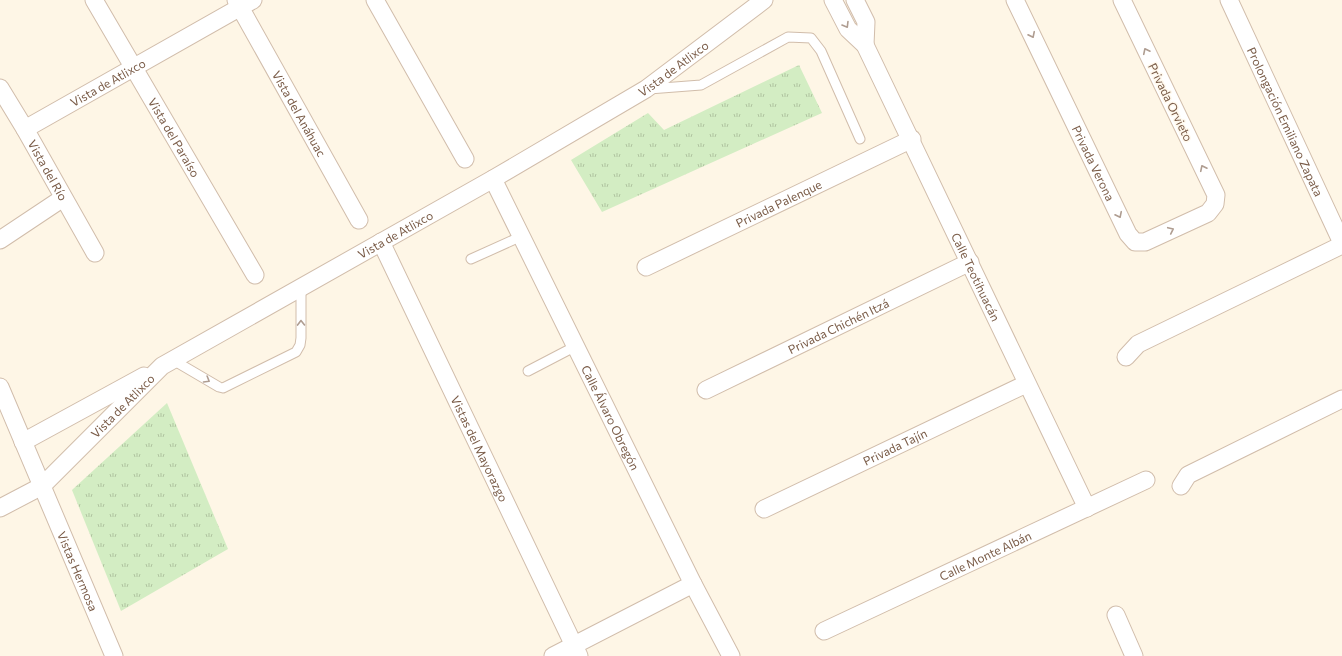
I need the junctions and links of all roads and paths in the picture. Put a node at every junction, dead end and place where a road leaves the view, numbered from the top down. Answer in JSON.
{"nodes":[{"id":1,"x":94,"y":0,"type":"edge"},
{"id":2,"x":375,"y":0,"type":"edge"},
{"id":3,"x":764,"y":0,"type":"edge"},
{"id":4,"x":833,"y":0,"type":"edge"},
{"id":5,"x":855,"y":0,"type":"edge"},
{"id":6,"x":1015,"y":0,"type":"edge"},
{"id":7,"x":1122,"y":0,"type":"edge"},
{"id":8,"x":1229,"y":0,"type":"edge"},
{"id":9,"x":243,"y":2,"type":"edge"},
{"id":10,"x":865,"y":45,"type":"junction"},
{"id":11,"x":134,"y":68,"type":"junction"},
{"id":12,"x":646,"y":89,"type":"junction"},
{"id":13,"x":2,"y":96,"type":"edge"},
{"id":14,"x":25,"y":129,"type":"junction"},
{"id":15,"x":860,"y":139,"type":"dead end"},
{"id":16,"x":912,"y":139,"type":"junction"},
{"id":17,"x":465,"y":159,"type":"dead end"},
{"id":18,"x":493,"y":179,"type":"junction"},
{"id":19,"x":63,"y":198,"type":"junction"},
{"id":20,"x":1215,"y":204,"type":"joint"},
{"id":21,"x":359,"y":220,"type":"dead end"},
{"id":22,"x":522,"y":236,"type":"junction"},
{"id":23,"x":0,"y":240,"type":"edge"},
{"id":24,"x":381,"y":242,"type":"junction"},
{"id":25,"x":1342,"y":244,"type":"edge"},
{"id":26,"x":95,"y":253,"type":"dead end"},
{"id":27,"x":471,"y":259,"type":"dead end"},
{"id":28,"x":970,"y":262,"type":"junction"},
{"id":29,"x":646,"y":267,"type":"dead end"},
{"id":30,"x":255,"y":275,"type":"dead end"},
{"id":31,"x":301,"y":288,"type":"junction"},
{"id":32,"x":576,"y":346,"type":"junction"},
{"id":33,"x":1126,"y":357,"type":"dead end"},
{"id":34,"x":168,"y":363,"type":"junction"},
{"id":35,"x":528,"y":371,"type":"dead end"},
{"id":36,"x":1026,"y":384,"type":"junction"},
{"id":37,"x":0,"y":387,"type":"edge"},
{"id":38,"x":706,"y":390,"type":"dead end"},
{"id":39,"x":1342,"y":399,"type":"edge"},
{"id":40,"x":24,"y":442,"type":"junction"},
{"id":41,"x":1146,"y":480,"type":"dead end"},
{"id":42,"x":42,"y":486,"type":"junction"},
{"id":43,"x":1181,"y":486,"type":"dead end"},
{"id":44,"x":0,"y":508,"type":"edge"},
{"id":45,"x":1087,"y":508,"type":"junction"},
{"id":46,"x":764,"y":509,"type":"dead end"},
{"id":47,"x":693,"y":584,"type":"junction"},
{"id":48,"x":1116,"y":615,"type":"dead end"},
{"id":49,"x":824,"y":631,"type":"dead end"},
{"id":50,"x":576,"y":651,"type":"edge"},
{"id":51,"x":114,"y":656,"type":"edge"},
{"id":52,"x":553,"y":656,"type":"edge"},
{"id":53,"x":731,"y":656,"type":"edge"},
{"id":54,"x":1134,"y":656,"type":"edge"}],
"edges":[{"from":1,"to":11,"type":"street","name":"Vista del Paraíso"},
{"from":2,"to":17,"type":"street"},
{"from":3,"to":12,"type":"street","name":"Vista de Atlixco"},
{"from":4,"to":10,"type":"street","name":"Calle Teotihuacán","one_way":true},
{"from":5,"to":10,"type":"street","name":"Calle Teotihuacán"},
{"from":6,"to":20,"type":"street","name":"Privada Verona","one_way":true},
{"from":20,"to":7,"type":"street","name":"Privada Orvieto","one_way":true},
{"from":8,"to":25,"type":"street","name":"Prolongación Emiliano Zapata"},
{"from":9,"to":11,"type":"street","name":"Vista de Atlixco"},
{"from":9,"to":21,"type":"street","name":"Vista del Anáhuac"},
{"from":10,"to":16,"type":"street","name":"Calle Teotihuacán"},
{"from":11,"to":14,"type":"street","name":"Vista de Atlixco"},
{"from":11,"to":30,"type":"street","name":"Vista del Paraíso"},
{"from":12,"to":15,"type":"lane"},
{"from":12,"to":18,"type":"street","name":"Vista de Atlixco"},
{"from":13,"to":14,"type":"street","name":"Vista del Río"},
{"from":14,"to":19,"type":"street","name":"Vista del Río"},
{"from":16,"to":28,"type":"street","name":"Calle Teotihuacán"},
{"from":16,"to":29,"type":"street","name":"Privada Palenque"},
{"from":18,"to":22,"type":"street","name":"Calle Álvaro Obregón"},
{"from":18,"to":24,"type":"street","name":"Vista de Atlixco"},
{"from":19,"to":23,"type":"street"},
{"from":19,"to":26,"type":"street","name":"Vista del Río"},
{"from":22,"to":27,"type":"lane"},
{"from":22,"to":32,"type":"street","name":"Calle Álvaro Obregón"},
{"from":24,"to":31,"type":"street","name":"Vista de Atlixco"},
{"from":24,"to":50,"type":"street","name":"Vistas del Mayorazgo"},
{"from":25,"to":33,"type":"street"},
{"from":28,"to":36,"type":"street","name":"Calle Teotihuacán"},
{"from":28,"to":38,"type":"street","name":"Privada Chichén Itzá"},
{"from":31,"to":34,"type":"street","name":"Vista de Atlixco"},
{"from":34,"to":31,"type":"lane","one_way":true},
{"from":32,"to":35,"type":"lane"},
{"from":32,"to":47,"type":"street","name":"Calle Álvaro Obregón"},
{"from":34,"to":40,"type":"street"},
{"from":34,"to":42,"type":"street","name":"Vista de Atlixco"},
{"from":36,"to":45,"type":"street","name":"Calle Teotihuacán"},
{"from":36,"to":46,"type":"street","name":"Privada Tajín"},
{"from":37,"to":40,"type":"street","name":"Vistas Hermosa"},
{"from":39,"to":43,"type":"street"},
{"from":40,"to":42,"type":"street","name":"Vistas Hermosa"},
{"from":41,"to":45,"type":"street","name":"Calle Monte Albán"},
{"from":42,"to":44,"type":"street","name":"Vista de Atlixco"},
{"from":42,"to":51,"type":"street","name":"Vistas Hermosa"},
{"from":45,"to":49,"type":"street","name":"Calle Monte Albán"},
{"from":47,"to":50,"type":"street"},
{"from":47,"to":53,"type":"street","name":"Calle Álvaro Obregón"},
{"from":48,"to":54,"type":"street"},
{"from":50,"to":52,"type":"street"}]}
